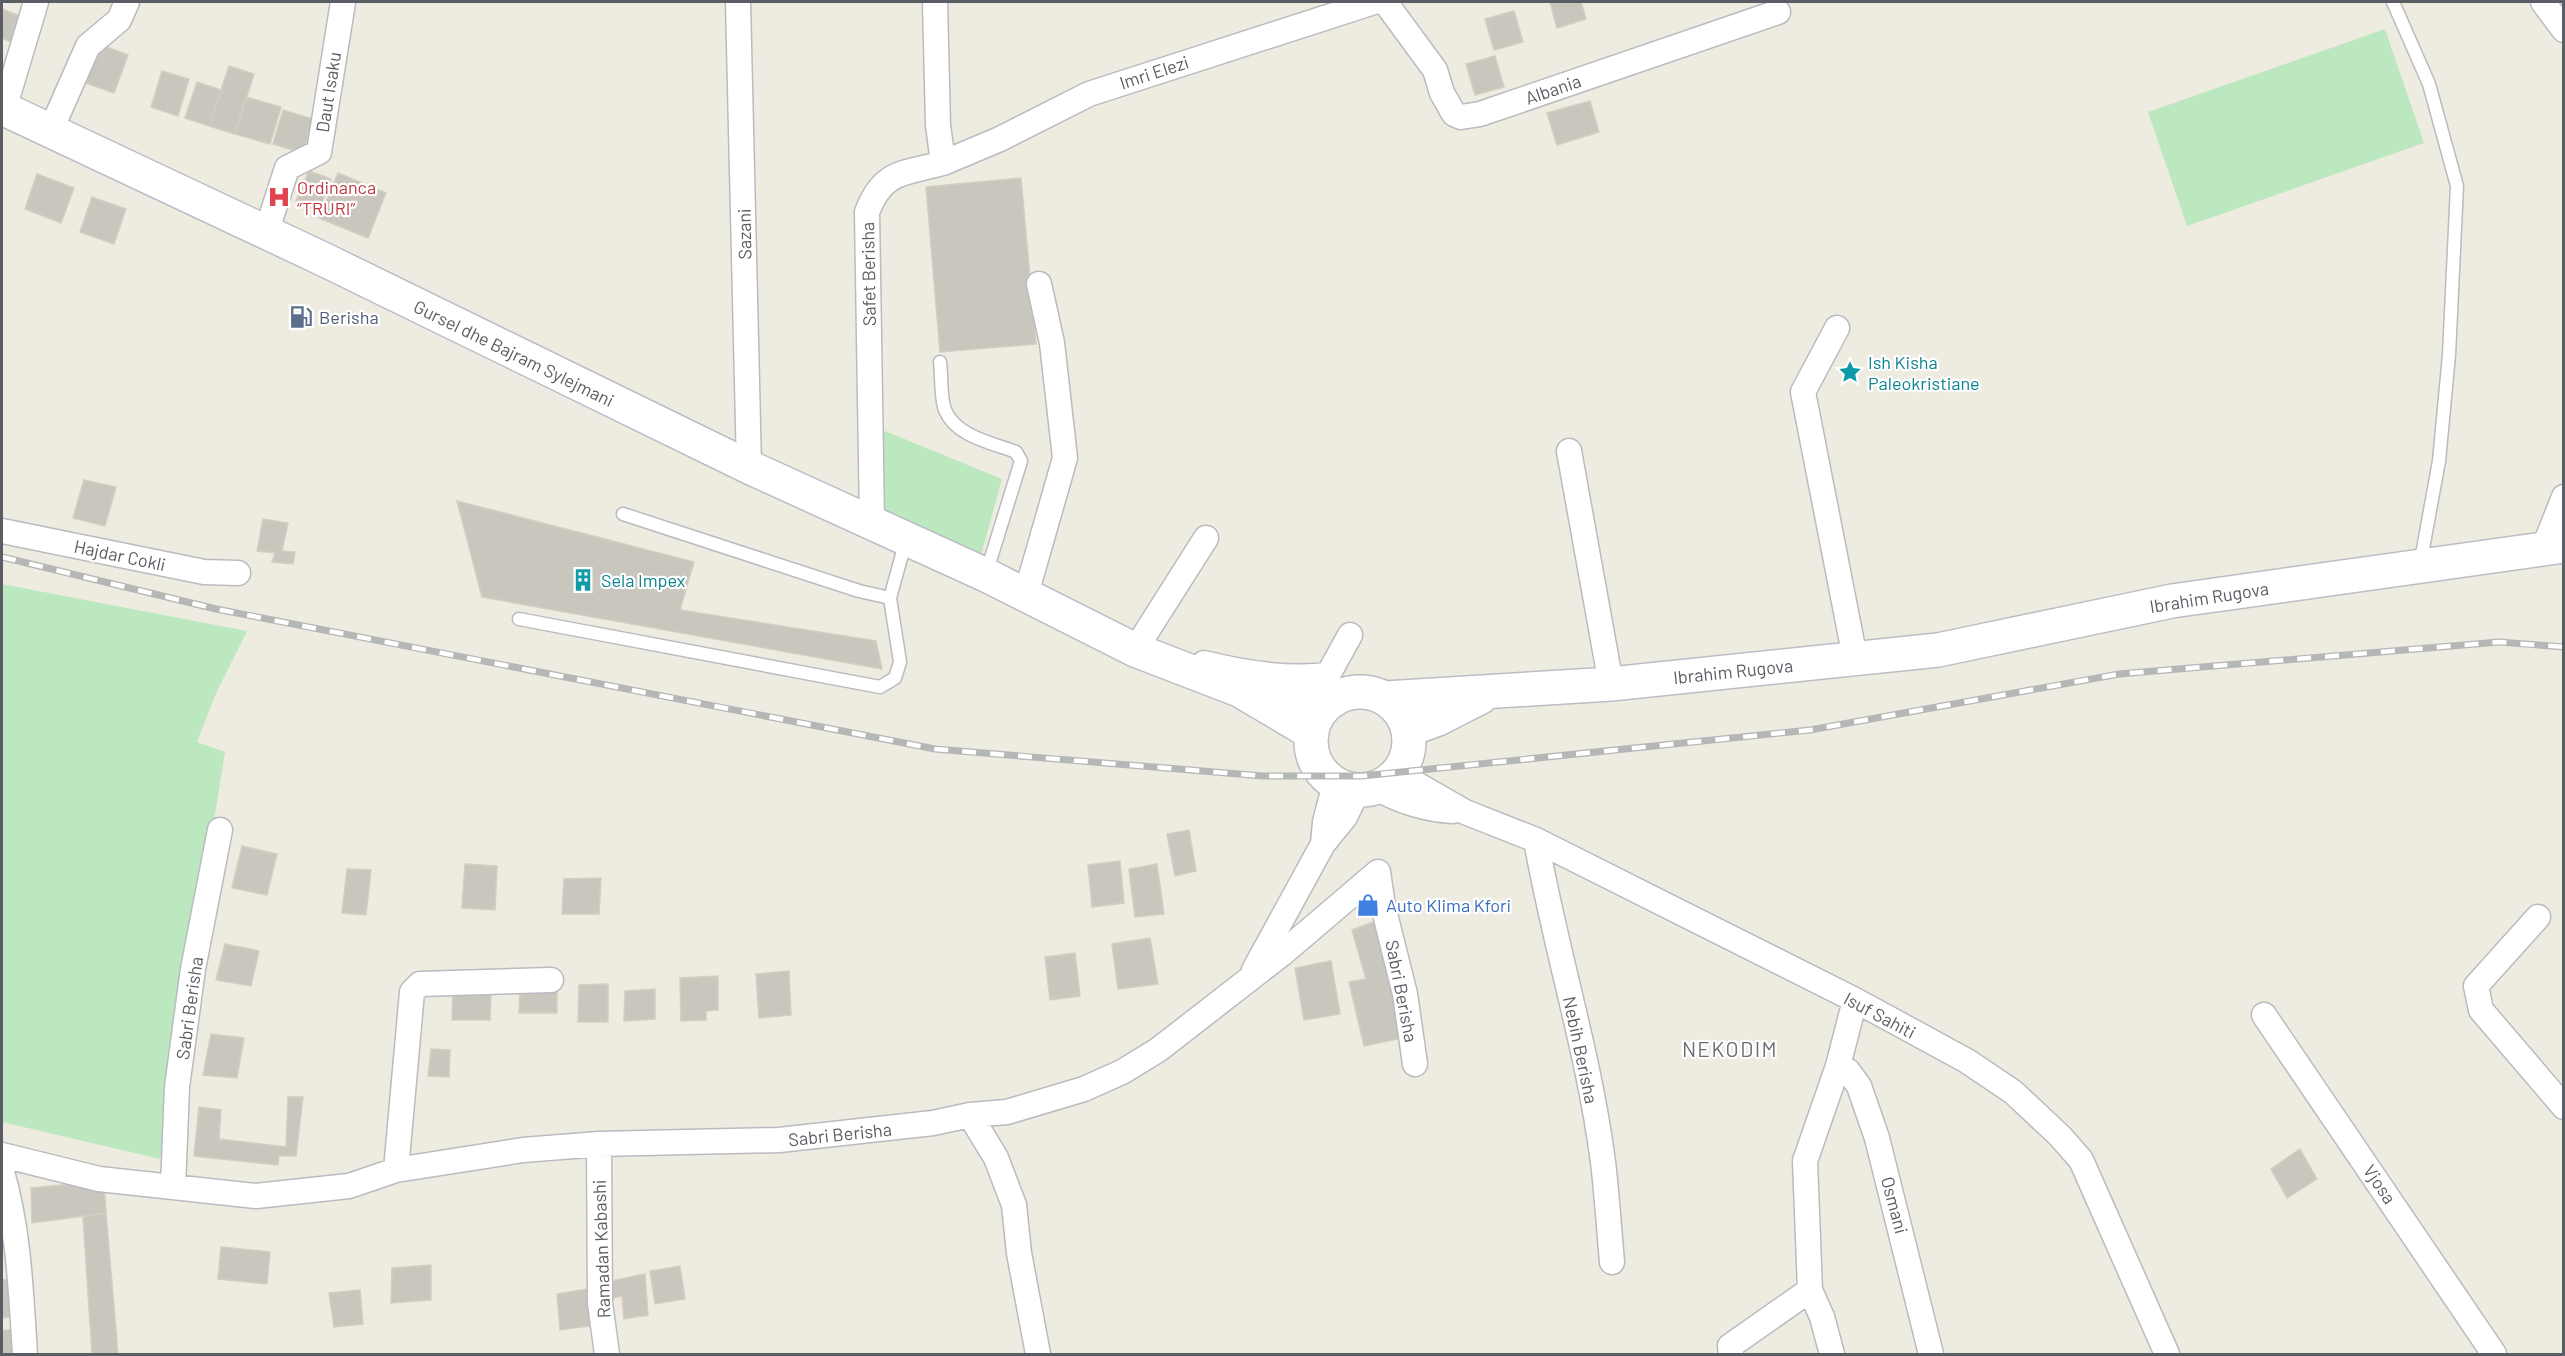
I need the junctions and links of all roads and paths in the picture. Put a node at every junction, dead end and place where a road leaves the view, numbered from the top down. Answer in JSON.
{"nodes":[{"id":1,"x":36,"y":2,"type":"edge"},
{"id":2,"x":128,"y":2,"type":"edge"},
{"id":3,"x":343,"y":2,"type":"edge"},
{"id":4,"x":738,"y":2,"type":"edge"},
{"id":5,"x":936,"y":2,"type":"edge"},
{"id":6,"x":1374,"y":2,"type":"edge"},
{"id":7,"x":1385,"y":2,"type":"edge"},
{"id":8,"x":2393,"y":2,"type":"edge"},
{"id":9,"x":1778,"y":12,"type":"dead end"},
{"id":10,"x":3,"y":109,"type":"edge"},
{"id":11,"x":50,"y":132,"type":"junction"},
{"id":12,"x":943,"y":163,"type":"junction"},
{"id":13,"x":266,"y":233,"type":"junction"},
{"id":14,"x":1039,"y":284,"type":"dead end"},
{"id":15,"x":1837,"y":328,"type":"dead end"},
{"id":16,"x":940,"y":362,"type":"dead end"},
{"id":17,"x":1569,"y":451,"type":"dead end"},
{"id":18,"x":749,"y":467,"type":"junction"},
{"id":19,"x":2564,"y":497,"type":"edge"},
{"id":20,"x":622,"y":514,"type":"dead end"},
{"id":21,"x":872,"y":523,"type":"junction"},
{"id":22,"x":2,"y":531,"type":"edge"},
{"id":23,"x":1206,"y":538,"type":"dead end"},
{"id":24,"x":906,"y":539,"type":"junction"},
{"id":25,"x":2554,"y":547,"type":"edge"},
{"id":26,"x":2420,"y":566,"type":"junction"},
{"id":27,"x":238,"y":573,"type":"dead end"},
{"id":28,"x":986,"y":575,"type":"junction"},
{"id":29,"x":1026,"y":594,"type":"junction"},
{"id":30,"x":890,"y":598,"type":"junction"},
{"id":31,"x":519,"y":619,"type":"dead end"},
{"id":32,"x":1350,"y":635,"type":"dead end"},
{"id":33,"x":1138,"y":646,"type":"junction"},
{"id":34,"x":1856,"y":658,"type":"junction"},
{"id":35,"x":1611,"y":684,"type":"junction"},
{"id":36,"x":1331,"y":687,"type":"junction"},
{"id":37,"x":1239,"y":690,"type":"junction"},
{"id":38,"x":1488,"y":693,"type":"junction"},
{"id":39,"x":1385,"y":698,"type":"junction"},
{"id":40,"x":1408,"y":730,"type":"junction"},
{"id":41,"x":1311,"y":733,"type":"junction"},
{"id":42,"x":1366,"y":783,"type":"junction"},
{"id":43,"x":220,"y":830,"type":"dead end"},
{"id":44,"x":1536,"y":840,"type":"junction"},
{"id":45,"x":2538,"y":917,"type":"dead end"},
{"id":46,"x":551,"y":980,"type":"dead end"},
{"id":47,"x":1248,"y":980,"type":"junction"},
{"id":48,"x":1855,"y":1000,"type":"junction"},
{"id":49,"x":2264,"y":1015,"type":"dead end"},
{"id":50,"x":1415,"y":1064,"type":"dead end"},
{"id":51,"x":1838,"y":1066,"type":"junction"},
{"id":52,"x":2564,"y":1107,"type":"edge"},
{"id":53,"x":970,"y":1115,"type":"junction"},
{"id":54,"x":599,"y":1144,"type":"junction"},
{"id":55,"x":2,"y":1155,"type":"edge"},
{"id":56,"x":396,"y":1170,"type":"junction"},
{"id":57,"x":2,"y":1172,"type":"edge"},
{"id":58,"x":173,"y":1187,"type":"junction"},
{"id":59,"x":1612,"y":1262,"type":"dead end"},
{"id":60,"x":1810,"y":1290,"type":"junction"},
{"id":61,"x":25,"y":1354,"type":"edge"},
{"id":62,"x":607,"y":1354,"type":"edge"},
{"id":63,"x":1038,"y":1354,"type":"edge"},
{"id":64,"x":1731,"y":1354,"type":"edge"},
{"id":65,"x":1832,"y":1354,"type":"edge"},
{"id":66,"x":1931,"y":1354,"type":"edge"},
{"id":67,"x":2167,"y":1354,"type":"edge"},
{"id":68,"x":2494,"y":1354,"type":"edge"}],
"edges":[{"from":1,"to":10,"type":"street","name":"Gursel dhe Bajram Sylejmani"},
{"from":2,"to":11,"type":"street"},
{"from":3,"to":13,"type":"street","name":"Daut Isaku"},
{"from":4,"to":18,"type":"street","name":"Sazani"},
{"from":5,"to":12,"type":"street"},
{"from":6,"to":12,"type":"street","name":"Imri Elezi"},
{"from":7,"to":9,"type":"street","name":"Albania"},
{"from":8,"to":26,"type":"lane"},
{"from":10,"to":11,"type":"street","name":"Gursel dhe Bajram Sylejmani"},
{"from":11,"to":13,"type":"street","name":"Gursel dhe Bajram Sylejmani"},
{"from":12,"to":21,"type":"street","name":"Safet Berisha"},
{"from":13,"to":18,"type":"street","name":"Gursel dhe Bajram Sylejmani"},
{"from":14,"to":29,"type":"street"},
{"from":15,"to":34,"type":"street"},
{"from":16,"to":28,"type":"lane"},
{"from":17,"to":35,"type":"street"},
{"from":18,"to":21,"type":"street","name":"Gursel dhe Bajram Sylejmani"},
{"from":19,"to":25,"type":"street"},
{"from":20,"to":30,"type":"lane"},
{"from":21,"to":24,"type":"street","name":"Gursel dhe Bajram Sylejmani"},
{"from":22,"to":27,"type":"street","name":"Hajdar Cokli"},
{"from":23,"to":33,"type":"street"},
{"from":24,"to":28,"type":"street","name":"Gursel dhe Bajram Sylejmani"},
{"from":24,"to":30,"type":"lane"},
{"from":25,"to":26,"type":"street","name":"Ibrahim Rugova"},
{"from":26,"to":34,"type":"street","name":"Ibrahim Rugova"},
{"from":28,"to":29,"type":"street","name":"Gursel dhe Bajram Sylejmani"},
{"from":29,"to":33,"type":"street","name":"Gursel dhe Bajram Sylejmani"},
{"from":30,"to":31,"type":"lane"},
{"from":32,"to":36,"type":"street"},
{"from":33,"to":36,"type":"street"},
{"from":33,"to":37,"type":"street","name":"Gursel dhe Bajram Sylejmani"},
{"from":34,"to":35,"type":"street","name":"Ibrahim Rugova"},
{"from":35,"to":38,"type":"street","name":"Ibrahim Rugova"},
{"from":36,"to":37,"type":"street","name":"Gursel dhe Bajram Sylejmani"},
{"from":36,"to":39,"type":"street"},
{"from":36,"to":41,"type":"street"},
{"from":37,"to":41,"type":"street","name":"Gursel dhe Bajram Sylejmani"},
{"from":38,"to":39,"type":"street","name":"Ibrahim Rugova"},
{"from":38,"to":40,"type":"street","name":"Ibrahim Rugova"},
{"from":39,"to":40,"type":"street"},
{"from":40,"to":42,"type":"street"},
{"from":41,"to":42,"type":"street"},
{"from":42,"to":44,"type":"street","name":"Isuf Sahiti"},
{"from":42,"to":47,"type":"street","name":"Sabri Berisha"},
{"from":43,"to":58,"type":"street","name":"Sabri Berisha"},
{"from":44,"to":48,"type":"street","name":"Isuf Sahiti"},
{"from":44,"to":59,"type":"street","name":"Nebih Berisha"},
{"from":45,"to":52,"type":"street"},
{"from":46,"to":56,"type":"street"},
{"from":47,"to":50,"type":"street","name":"Sabri Berisha"},
{"from":47,"to":53,"type":"street","name":"Sabri Berisha"},
{"from":48,"to":51,"type":"street"},
{"from":48,"to":67,"type":"street","name":"Isuf Sahiti"},
{"from":49,"to":68,"type":"street","name":"Vjosa"},
{"from":51,"to":60,"type":"street"},
{"from":51,"to":66,"type":"street","name":"Osmani"},
{"from":53,"to":54,"type":"street","name":"Sabri Berisha"},
{"from":53,"to":63,"type":"street"},
{"from":54,"to":56,"type":"street","name":"Sabri Berisha"},
{"from":54,"to":62,"type":"street","name":"Ramadan Kabashi"},
{"from":55,"to":58,"type":"street","name":"Sabri Berisha"},
{"from":56,"to":58,"type":"street","name":"Sabri Berisha"},
{"from":57,"to":61,"type":"street"},
{"from":60,"to":64,"type":"street"},
{"from":60,"to":65,"type":"street"}]}
